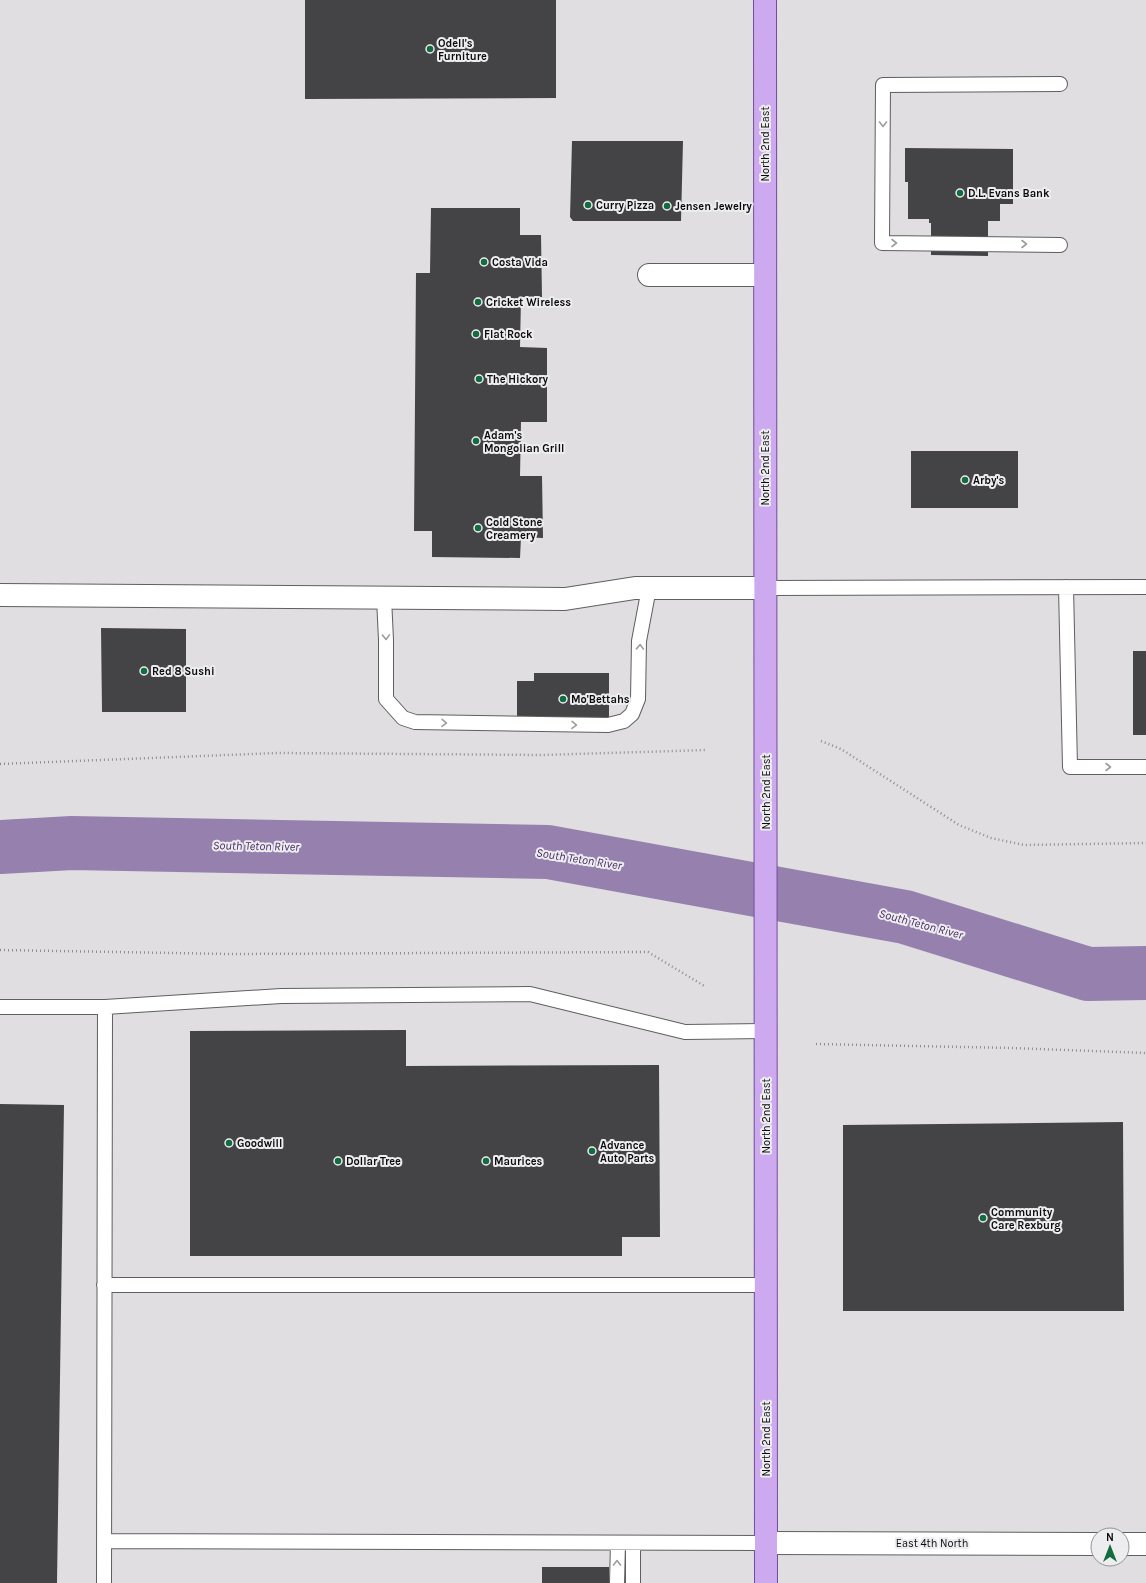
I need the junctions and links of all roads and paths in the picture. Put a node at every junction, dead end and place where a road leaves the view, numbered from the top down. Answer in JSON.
{"nodes":[{"id":1,"x":765,"y":0,"type":"edge"},
{"id":2,"x":1060,"y":84,"type":"dead end"},
{"id":3,"x":1060,"y":245,"type":"dead end"},
{"id":4,"x":649,"y":275,"type":"dead end"},
{"id":5,"x":765,"y":275,"type":"junction"},
{"id":6,"x":1066,"y":587,"type":"junction"},
{"id":7,"x":1146,"y":587,"type":"edge"},
{"id":8,"x":649,"y":588,"type":"junction"},
{"id":9,"x":766,"y":588,"type":"junction"},
{"id":10,"x":0,"y":596,"type":"edge"},
{"id":11,"x":384,"y":598,"type":"junction"},
{"id":12,"x":821,"y":741,"type":"dead end"},
{"id":13,"x":706,"y":750,"type":"dead end"},
{"id":14,"x":0,"y":764,"type":"edge"},
{"id":15,"x":1146,"y":767,"type":"edge"},
{"id":16,"x":1146,"y":843,"type":"edge"},
{"id":17,"x":0,"y":950,"type":"edge"},
{"id":18,"x":706,"y":987,"type":"dead end"},
{"id":19,"x":0,"y":1007,"type":"edge"},
{"id":20,"x":105,"y":1007,"type":"junction"},
{"id":21,"x":766,"y":1031,"type":"junction"},
{"id":22,"x":816,"y":1044,"type":"dead end"},
{"id":23,"x":1146,"y":1053,"type":"edge"},
{"id":24,"x":104,"y":1285,"type":"junction"},
{"id":25,"x":766,"y":1285,"type":"junction"},
{"id":26,"x":104,"y":1541,"type":"junction"},
{"id":27,"x":618,"y":1543,"type":"junction"},
{"id":28,"x":633,"y":1543,"type":"junction"},
{"id":29,"x":766,"y":1543,"type":"junction"},
{"id":30,"x":1090,"y":1544,"type":"edge"},
{"id":31,"x":1130,"y":1544,"type":"edge"},
{"id":32,"x":1146,"y":1544,"type":"edge"},
{"id":33,"x":104,"y":1583,"type":"edge"},
{"id":34,"x":617,"y":1583,"type":"edge"},
{"id":35,"x":633,"y":1583,"type":"edge"},
{"id":36,"x":766,"y":1583,"type":"edge"}],
"edges":[{"from":1,"to":5,"type":"main road","name":"North 2nd East"},
{"from":2,"to":3,"type":"lane","one_way":true},
{"from":4,"to":5,"type":"street"},
{"from":5,"to":9,"type":"main road","name":"North 2nd East"},
{"from":6,"to":7,"type":"lane"},
{"from":6,"to":9,"type":"lane"},
{"from":6,"to":15,"type":"lane","one_way":true},
{"from":8,"to":9,"type":"street"},
{"from":8,"to":11,"type":"street"},
{"from":11,"to":8,"type":"lane","one_way":true},
{"from":9,"to":21,"type":"main road","name":"North 2nd East"},
{"from":10,"to":11,"type":"street"},
{"from":12,"to":16,"type":"path"},
{"from":13,"to":14,"type":"path"},
{"from":17,"to":18,"type":"path"},
{"from":19,"to":20,"type":"lane"},
{"from":20,"to":21,"type":"lane"},
{"from":20,"to":24,"type":"lane"},
{"from":21,"to":25,"type":"main road","name":"North 2nd East"},
{"from":22,"to":23,"type":"path"},
{"from":24,"to":25,"type":"lane"},
{"from":24,"to":26,"type":"lane"},
{"from":25,"to":29,"type":"main road","name":"North 2nd East"},
{"from":26,"to":27,"type":"lane"},
{"from":26,"to":33,"type":"lane"},
{"from":27,"to":28,"type":"lane"},
{"from":34,"to":27,"type":"lane","one_way":true},
{"from":28,"to":29,"type":"lane"},
{"from":28,"to":35,"type":"lane"},
{"from":29,"to":30,"type":"street","name":"East 4th North"},
{"from":29,"to":36,"type":"main road","name":"North 2nd East"},
{"from":31,"to":32,"type":"street"}]}
